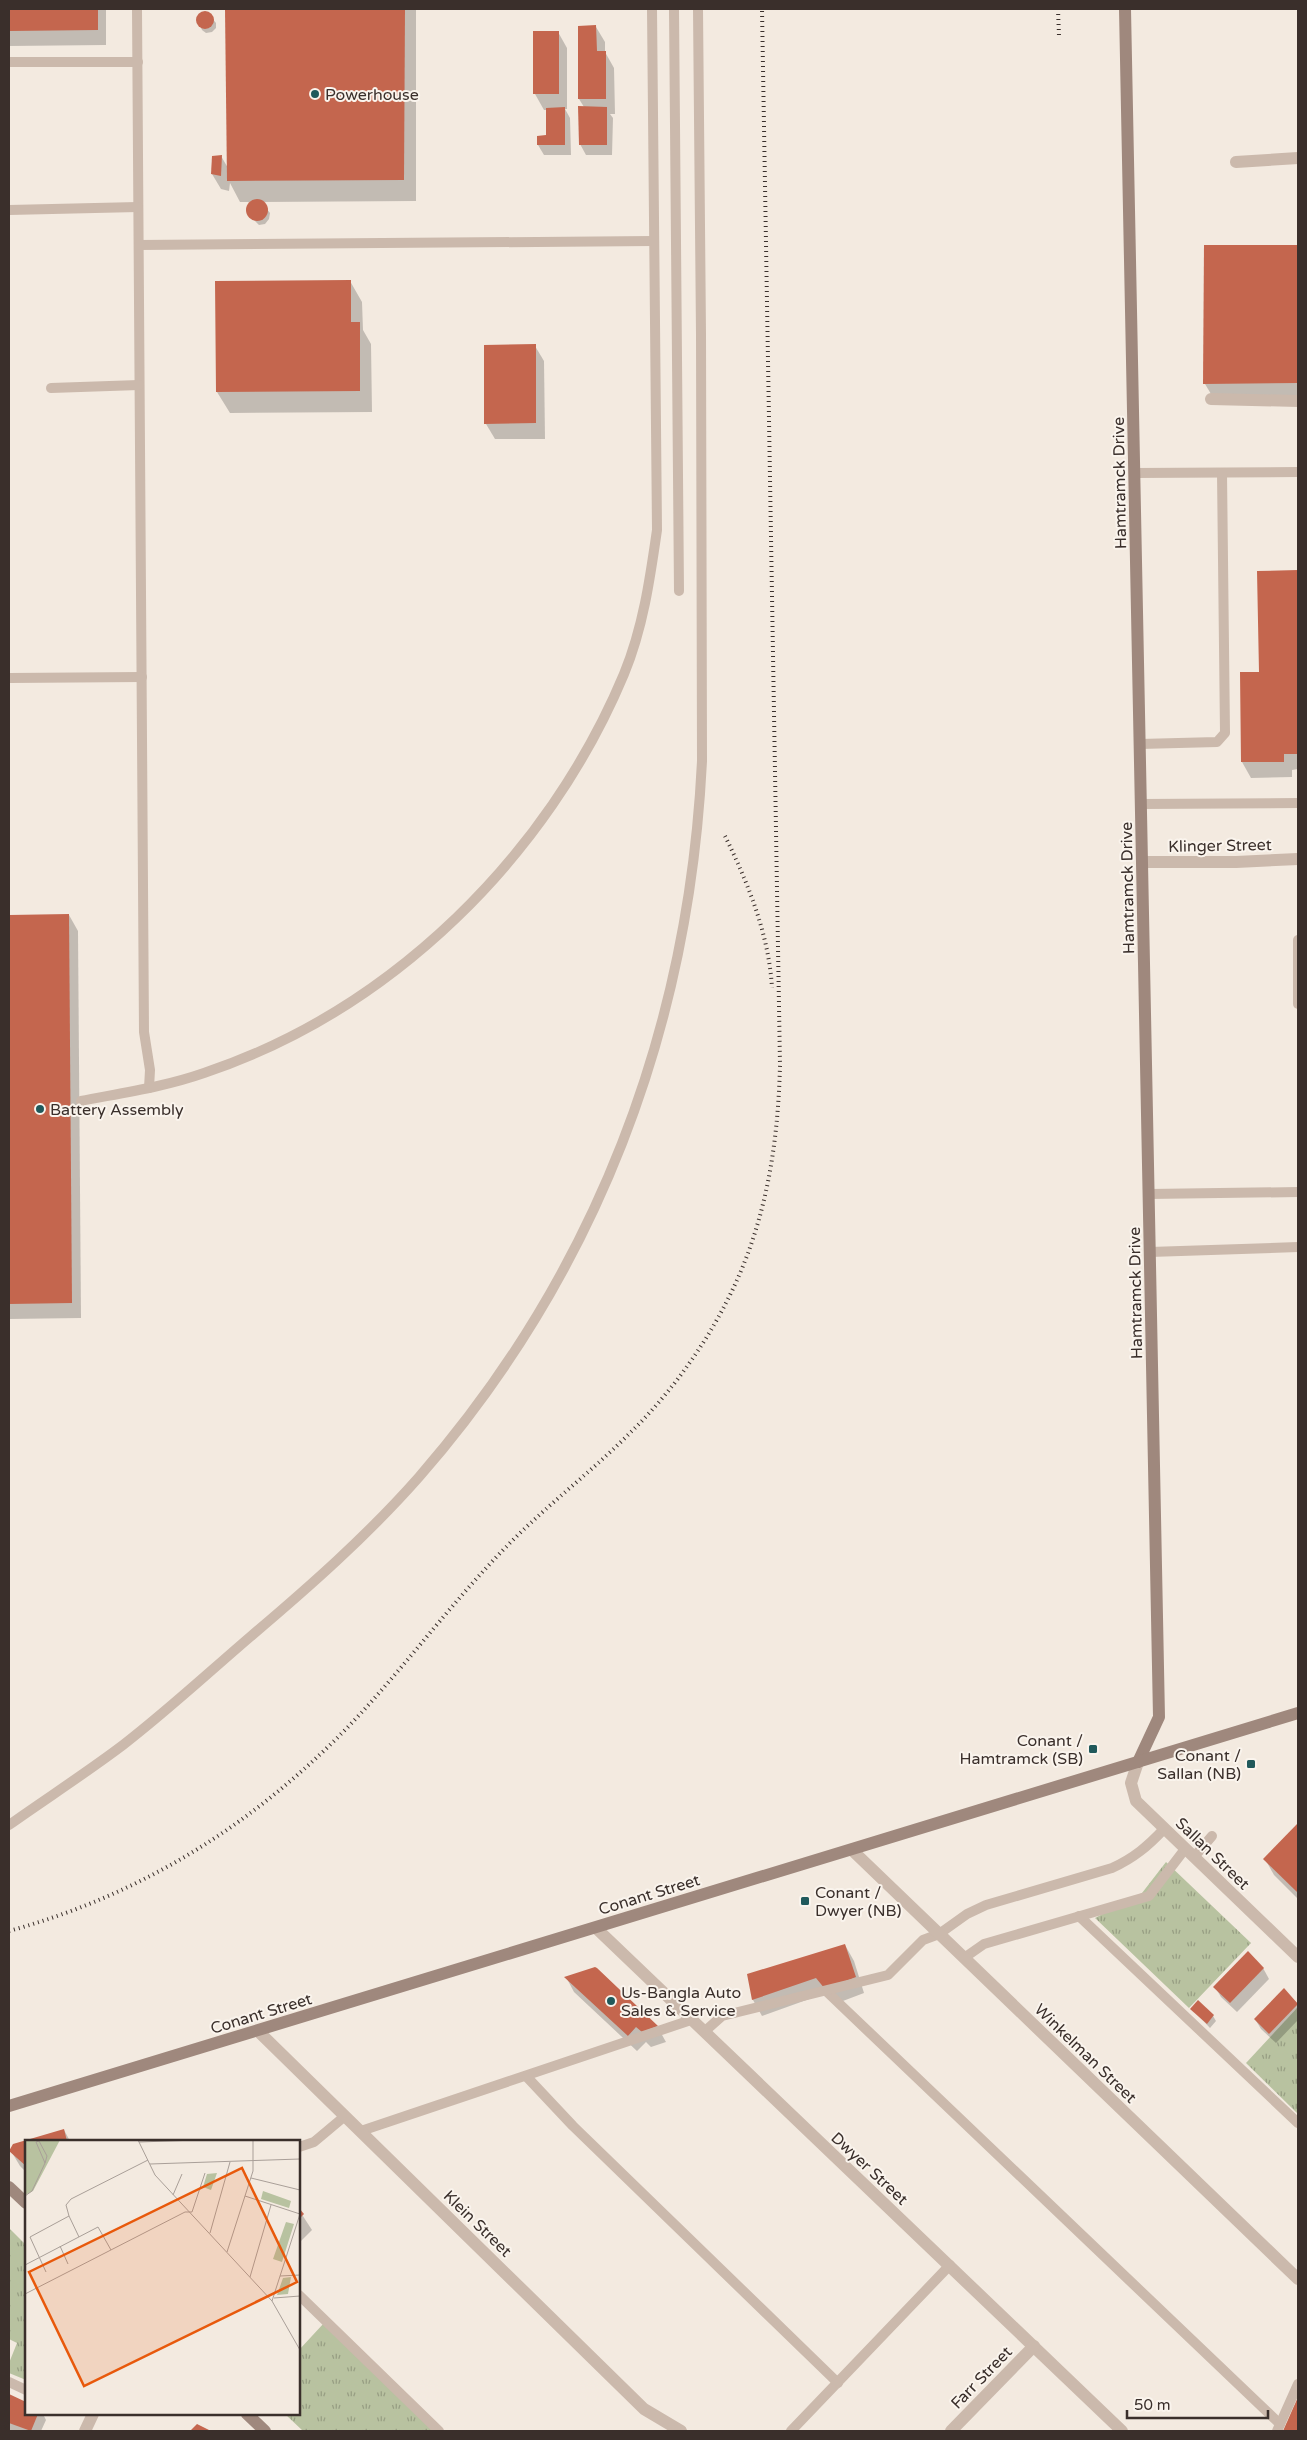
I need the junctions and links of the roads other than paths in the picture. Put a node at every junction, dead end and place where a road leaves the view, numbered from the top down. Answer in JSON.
{"nodes":[{"id":1,"x":137,"y":9,"type":"edge"},
{"id":2,"x":652,"y":9,"type":"edge"},
{"id":3,"x":674,"y":9,"type":"edge"},
{"id":4,"x":698,"y":9,"type":"edge"},
{"id":5,"x":1125,"y":9,"type":"edge"},
{"id":6,"x":9,"y":62,"type":"edge"},
{"id":7,"x":138,"y":62,"type":"junction"},
{"id":8,"x":1298,"y":158,"type":"edge"},
{"id":9,"x":1236,"y":162,"type":"dead end"},
{"id":10,"x":138,"y":207,"type":"junction"},
{"id":11,"x":9,"y":210,"type":"edge"},
{"id":12,"x":653,"y":241,"type":"junction"},
{"id":13,"x":139,"y":245,"type":"junction"},
{"id":14,"x":139,"y":385,"type":"junction"},
{"id":15,"x":51,"y":388,"type":"dead end"},
{"id":16,"x":1211,"y":400,"type":"dead end"},
{"id":17,"x":1298,"y":401,"type":"edge"},
{"id":18,"x":1298,"y":472,"type":"edge"},
{"id":19,"x":1135,"y":473,"type":"junction"},
{"id":20,"x":1222,"y":473,"type":"junction"},
{"id":21,"x":680,"y":591,"type":"dead end"},
{"id":22,"x":142,"y":677,"type":"junction"},
{"id":23,"x":9,"y":678,"type":"edge"},
{"id":24,"x":1140,"y":744,"type":"junction"},
{"id":25,"x":1298,"y":803,"type":"edge"},
{"id":26,"x":1141,"y":804,"type":"junction"},
{"id":27,"x":1298,"y":859,"type":"edge"},
{"id":28,"x":1143,"y":862,"type":"junction"},
{"id":29,"x":1298,"y":940,"type":"edge"},
{"id":30,"x":1298,"y":1004,"type":"edge"},
{"id":31,"x":149,"y":1088,"type":"junction"},
{"id":32,"x":81,"y":1101,"type":"dead end"},
{"id":33,"x":1298,"y":1192,"type":"edge"},
{"id":34,"x":1149,"y":1194,"type":"junction"},
{"id":35,"x":1298,"y":1247,"type":"edge"},
{"id":36,"x":1150,"y":1252,"type":"junction"},
{"id":37,"x":1298,"y":1713,"type":"edge"},
{"id":38,"x":1138,"y":1762,"type":"junction"},
{"id":39,"x":9,"y":1825,"type":"edge"},
{"id":40,"x":1164,"y":1828,"type":"junction"},
{"id":41,"x":1212,"y":1836,"type":"dead end"},
{"id":42,"x":852,"y":1850,"type":"junction"},
{"id":43,"x":1190,"y":1853,"type":"junction"},
{"id":44,"x":1079,"y":1916,"type":"junction"},
{"id":45,"x":596,"y":1928,"type":"junction"},
{"id":46,"x":939,"y":1934,"type":"junction"},
{"id":47,"x":1298,"y":1957,"type":"edge"},
{"id":48,"x":964,"y":1958,"type":"junction"},
{"id":49,"x":826,"y":1991,"type":"junction"},
{"id":50,"x":692,"y":2020,"type":"junction"},
{"id":51,"x":258,"y":2031,"type":"junction"},
{"id":52,"x":704,"y":2032,"type":"junction"},
{"id":53,"x":526,"y":2076,"type":"junction"},
{"id":54,"x":9,"y":2106,"type":"edge"},
{"id":55,"x":345,"y":2116,"type":"junction"},
{"id":56,"x":1298,"y":2123,"type":"edge"},
{"id":57,"x":361,"y":2131,"type":"junction"},
{"id":58,"x":300,"y":2147,"type":"edge"},
{"id":59,"x":9,"y":2188,"type":"edge"},
{"id":60,"x":25,"y":2203,"type":"edge"},
{"id":61,"x":950,"y":2265,"type":"junction"},
{"id":62,"x":1298,"y":2279,"type":"edge"},
{"id":63,"x":300,"y":2296,"type":"edge"},
{"id":64,"x":1034,"y":2346,"type":"junction"},
{"id":65,"x":9,"y":2382,"type":"edge"},
{"id":66,"x":838,"y":2382,"type":"junction"},
{"id":67,"x":1298,"y":2384,"type":"edge"},
{"id":68,"x":25,"y":2390,"type":"edge"},
{"id":69,"x":88,"y":2415,"type":"edge"},
{"id":70,"x":247,"y":2415,"type":"edge"},
{"id":71,"x":1279,"y":2427,"type":"edge"},
{"id":72,"x":85,"y":2431,"type":"edge"},
{"id":73,"x":265,"y":2431,"type":"edge"},
{"id":74,"x":439,"y":2431,"type":"edge"},
{"id":75,"x":681,"y":2431,"type":"edge"},
{"id":76,"x":791,"y":2431,"type":"edge"},
{"id":77,"x":951,"y":2431,"type":"edge"},
{"id":78,"x":1122,"y":2431,"type":"edge"}],
"edges":[{"from":1,"to":7,"type":"lane"},
{"from":2,"to":12,"type":"lane"},
{"from":3,"to":21,"type":"lane"},
{"from":4,"to":39,"type":"lane"},
{"from":5,"to":19,"type":"street","name":"Hamtramck Drive"},
{"from":6,"to":7,"type":"lane"},
{"from":7,"to":10,"type":"lane"},
{"from":8,"to":9,"type":"street"},
{"from":10,"to":11,"type":"lane"},
{"from":10,"to":13,"type":"lane"},
{"from":12,"to":13,"type":"lane"},
{"from":12,"to":31,"type":"lane"},
{"from":13,"to":14,"type":"lane"},
{"from":14,"to":15,"type":"lane"},
{"from":14,"to":22,"type":"lane"},
{"from":16,"to":17,"type":"street"},
{"from":18,"to":20,"type":"lane"},
{"from":19,"to":20,"type":"lane"},
{"from":19,"to":24,"type":"street","name":"Hamtramck Drive"},
{"from":20,"to":24,"type":"lane"},
{"from":22,"to":23,"type":"lane"},
{"from":22,"to":31,"type":"lane"},
{"from":24,"to":26,"type":"street","name":"Hamtramck Drive"},
{"from":25,"to":26,"type":"lane"},
{"from":26,"to":28,"type":"street","name":"Hamtramck Drive"},
{"from":27,"to":28,"type":"street","name":"Klinger Street"},
{"from":28,"to":34,"type":"street","name":"Hamtramck Drive"},
{"from":29,"to":30,"type":"lane"},
{"from":31,"to":32,"type":"lane"},
{"from":33,"to":34,"type":"lane"},
{"from":34,"to":36,"type":"street","name":"Hamtramck Drive"},
{"from":35,"to":36,"type":"lane"},
{"from":36,"to":38,"type":"street","name":"Hamtramck Drive"},
{"from":37,"to":38,"type":"street","name":"Conant Street"},
{"from":38,"to":40,"type":"street","name":"Sallan Street"},
{"from":38,"to":42,"type":"street","name":"Conant Street"},
{"from":40,"to":43,"type":"street","name":"Sallan Street"},
{"from":40,"to":46,"type":"lane"},
{"from":41,"to":43,"type":"lane"},
{"from":42,"to":45,"type":"street","name":"Conant Street"},
{"from":42,"to":46,"type":"street","name":"Winkelman Street"},
{"from":43,"to":44,"type":"lane"},
{"from":43,"to":47,"type":"street","name":"Sallan Street"},
{"from":44,"to":48,"type":"lane"},
{"from":44,"to":56,"type":"lane"},
{"from":45,"to":50,"type":"street","name":"Dwyer Street"},
{"from":45,"to":51,"type":"street","name":"Conant Street"},
{"from":46,"to":48,"type":"street","name":"Winkelman Street"},
{"from":46,"to":49,"type":"lane"},
{"from":48,"to":62,"type":"street","name":"Winkelman Street"},
{"from":49,"to":52,"type":"lane"},
{"from":49,"to":71,"type":"lane"},
{"from":50,"to":52,"type":"street","name":"Dwyer Street"},
{"from":50,"to":53,"type":"lane"},
{"from":51,"to":54,"type":"street","name":"Conant Street"},
{"from":51,"to":55,"type":"street","name":"Klein Street"},
{"from":52,"to":61,"type":"street","name":"Dwyer Street"},
{"from":53,"to":57,"type":"lane"},
{"from":53,"to":66,"type":"lane"},
{"from":55,"to":57,"type":"street","name":"Klein Street"},
{"from":55,"to":58,"type":"lane"},
{"from":57,"to":75,"type":"street","name":"Klein Street"},
{"from":59,"to":60,"type":"street"},
{"from":61,"to":64,"type":"street","name":"Dwyer Street"},
{"from":61,"to":66,"type":"lane"},
{"from":63,"to":74,"type":"lane"},
{"from":64,"to":77,"type":"street","name":"Farr Street"},
{"from":64,"to":78,"type":"street","name":"Dwyer Street"},
{"from":65,"to":68,"type":"lane"},
{"from":66,"to":76,"type":"lane"},
{"from":67,"to":71,"type":"lane"},
{"from":69,"to":72,"type":"street"},
{"from":70,"to":73,"type":"street"}]}
